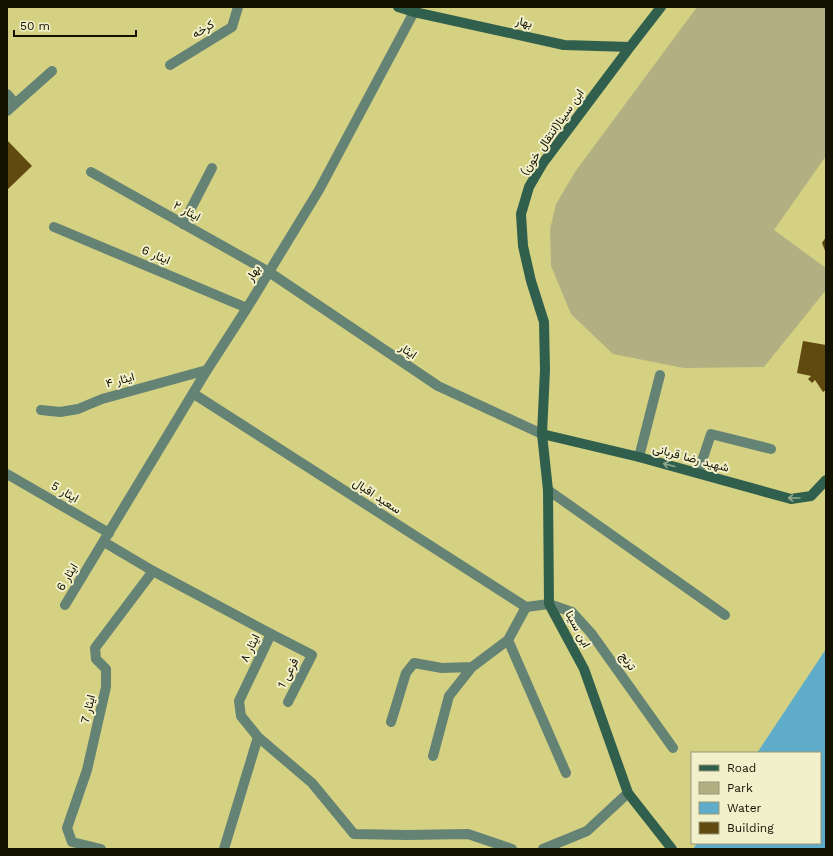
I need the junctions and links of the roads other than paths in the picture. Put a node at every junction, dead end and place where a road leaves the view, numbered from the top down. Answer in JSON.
{"nodes":[{"id":1,"x":238,"y":7,"type":"edge"},
{"id":2,"x":398,"y":7,"type":"edge"},
{"id":3,"x":662,"y":7,"type":"edge"},
{"id":4,"x":414,"y":12,"type":"junction"},
{"id":5,"x":630,"y":47,"type":"junction"},
{"id":6,"x":170,"y":65,"type":"dead end"},
{"id":7,"x":52,"y":72,"type":"dead end"},
{"id":8,"x":7,"y":94,"type":"edge"},
{"id":9,"x":15,"y":103,"type":"junction"},
{"id":10,"x":7,"y":111,"type":"edge"},
{"id":11,"x":212,"y":168,"type":"dead end"},
{"id":12,"x":91,"y":172,"type":"dead end"},
{"id":13,"x":184,"y":224,"type":"junction"},
{"id":14,"x":54,"y":227,"type":"dead end"},
{"id":15,"x":269,"y":272,"type":"junction"},
{"id":16,"x":247,"y":308,"type":"junction"},
{"id":17,"x":207,"y":370,"type":"junction"},
{"id":18,"x":660,"y":375,"type":"dead end"},
{"id":19,"x":194,"y":394,"type":"junction"},
{"id":20,"x":41,"y":410,"type":"dead end"},
{"id":21,"x":542,"y":434,"type":"junction"},
{"id":22,"x":771,"y":449,"type":"dead end"},
{"id":23,"x":639,"y":457,"type":"junction"},
{"id":24,"x":698,"y":473,"type":"junction"},
{"id":25,"x":7,"y":474,"type":"edge"},
{"id":26,"x":826,"y":480,"type":"edge"},
{"id":27,"x":548,"y":490,"type":"junction"},
{"id":28,"x":109,"y":533,"type":"junction"},
{"id":29,"x":104,"y":542,"type":"junction"},
{"id":30,"x":153,"y":571,"type":"junction"},
{"id":31,"x":549,"y":604,"type":"junction"},
{"id":32,"x":66,"y":605,"type":"dead end"},
{"id":33,"x":526,"y":607,"type":"junction"},
{"id":34,"x":724,"y":615,"type":"dead end"},
{"id":35,"x":271,"y":634,"type":"junction"},
{"id":36,"x":508,"y":640,"type":"junction"},
{"id":37,"x":472,"y":668,"type":"junction"},
{"id":38,"x":288,"y":702,"type":"dead end"},
{"id":39,"x":391,"y":722,"type":"dead end"},
{"id":40,"x":258,"y":737,"type":"junction"},
{"id":41,"x":673,"y":748,"type":"dead end"},
{"id":42,"x":433,"y":756,"type":"dead end"},
{"id":43,"x":566,"y":773,"type":"dead end"},
{"id":44,"x":628,"y":793,"type":"junction"},
{"id":45,"x":101,"y":849,"type":"edge"},
{"id":46,"x":224,"y":849,"type":"edge"},
{"id":47,"x":512,"y":849,"type":"edge"},
{"id":48,"x":543,"y":849,"type":"edge"},
{"id":49,"x":672,"y":849,"type":"edge"}],
"edges":[{"from":1,"to":6,"type":"street","name":"کرخه"},
{"from":2,"to":4,"type":"main road","name":"بهار"},
{"from":3,"to":5,"type":"main road","name":"ابن سینا(انتقال خون)"},
{"from":4,"to":5,"type":"main road","name":"بهار"},
{"from":4,"to":15,"type":"street","name":"بهار"},
{"from":5,"to":21,"type":"main road","name":"ابن سینا(انتقال خون)"},
{"from":7,"to":9,"type":"street"},
{"from":8,"to":9,"type":"street"},
{"from":9,"to":10,"type":"street"},
{"from":11,"to":13,"type":"street"},
{"from":12,"to":13,"type":"street","name":"ایثار ۲"},
{"from":13,"to":15,"type":"street","name":"ایثار ۲"},
{"from":14,"to":16,"type":"street","name":"ایثار 6"},
{"from":15,"to":16,"type":"street","name":"بهار"},
{"from":15,"to":21,"type":"street","name":"ایثار"},
{"from":16,"to":17,"type":"street","name":"بهار"},
{"from":17,"to":19,"type":"street","name":"بهار"},
{"from":17,"to":20,"type":"street","name":"ایثار ۴"},
{"from":18,"to":23,"type":"street"},
{"from":19,"to":28,"type":"street","name":"بهار"},
{"from":19,"to":33,"type":"street","name":"سعید اقبال"},
{"from":21,"to":23,"type":"main road","name":"شهید رضا قربانی"},
{"from":21,"to":27,"type":"main road","name":"ابن سینا"},
{"from":22,"to":24,"type":"street"},
{"from":24,"to":23,"type":"main road","name":"شهید رضا قربانی","one_way":true},
{"from":26,"to":24,"type":"main road","name":"شهید رضا قربانی","one_way":true},
{"from":25,"to":28,"type":"street","name":"ایثار 5"},
{"from":27,"to":31,"type":"main road","name":"ابن سینا"},
{"from":27,"to":34,"type":"street"},
{"from":28,"to":29,"type":"street","name":"بهار"},
{"from":29,"to":30,"type":"street","name":"ایثار ۸"},
{"from":29,"to":32,"type":"street","name":"ایثار 6"},
{"from":30,"to":35,"type":"street","name":"ایثار ۸"},
{"from":30,"to":45,"type":"street","name":"ایثار 7"},
{"from":31,"to":33,"type":"street"},
{"from":31,"to":41,"type":"street","name":"ترنج"},
{"from":31,"to":44,"type":"main road","name":"ابن سینا"},
{"from":33,"to":36,"type":"street"},
{"from":35,"to":38,"type":"street","name":"فرعی 1"},
{"from":35,"to":40,"type":"street","name":"ایثار ۸"},
{"from":36,"to":37,"type":"street"},
{"from":36,"to":43,"type":"street"},
{"from":37,"to":39,"type":"street"},
{"from":37,"to":42,"type":"street"},
{"from":40,"to":46,"type":"street"},
{"from":40,"to":47,"type":"street","name":"ایثار ۸"},
{"from":44,"to":48,"type":"street"},
{"from":44,"to":49,"type":"main road","name":"ابن سینا"}]}
